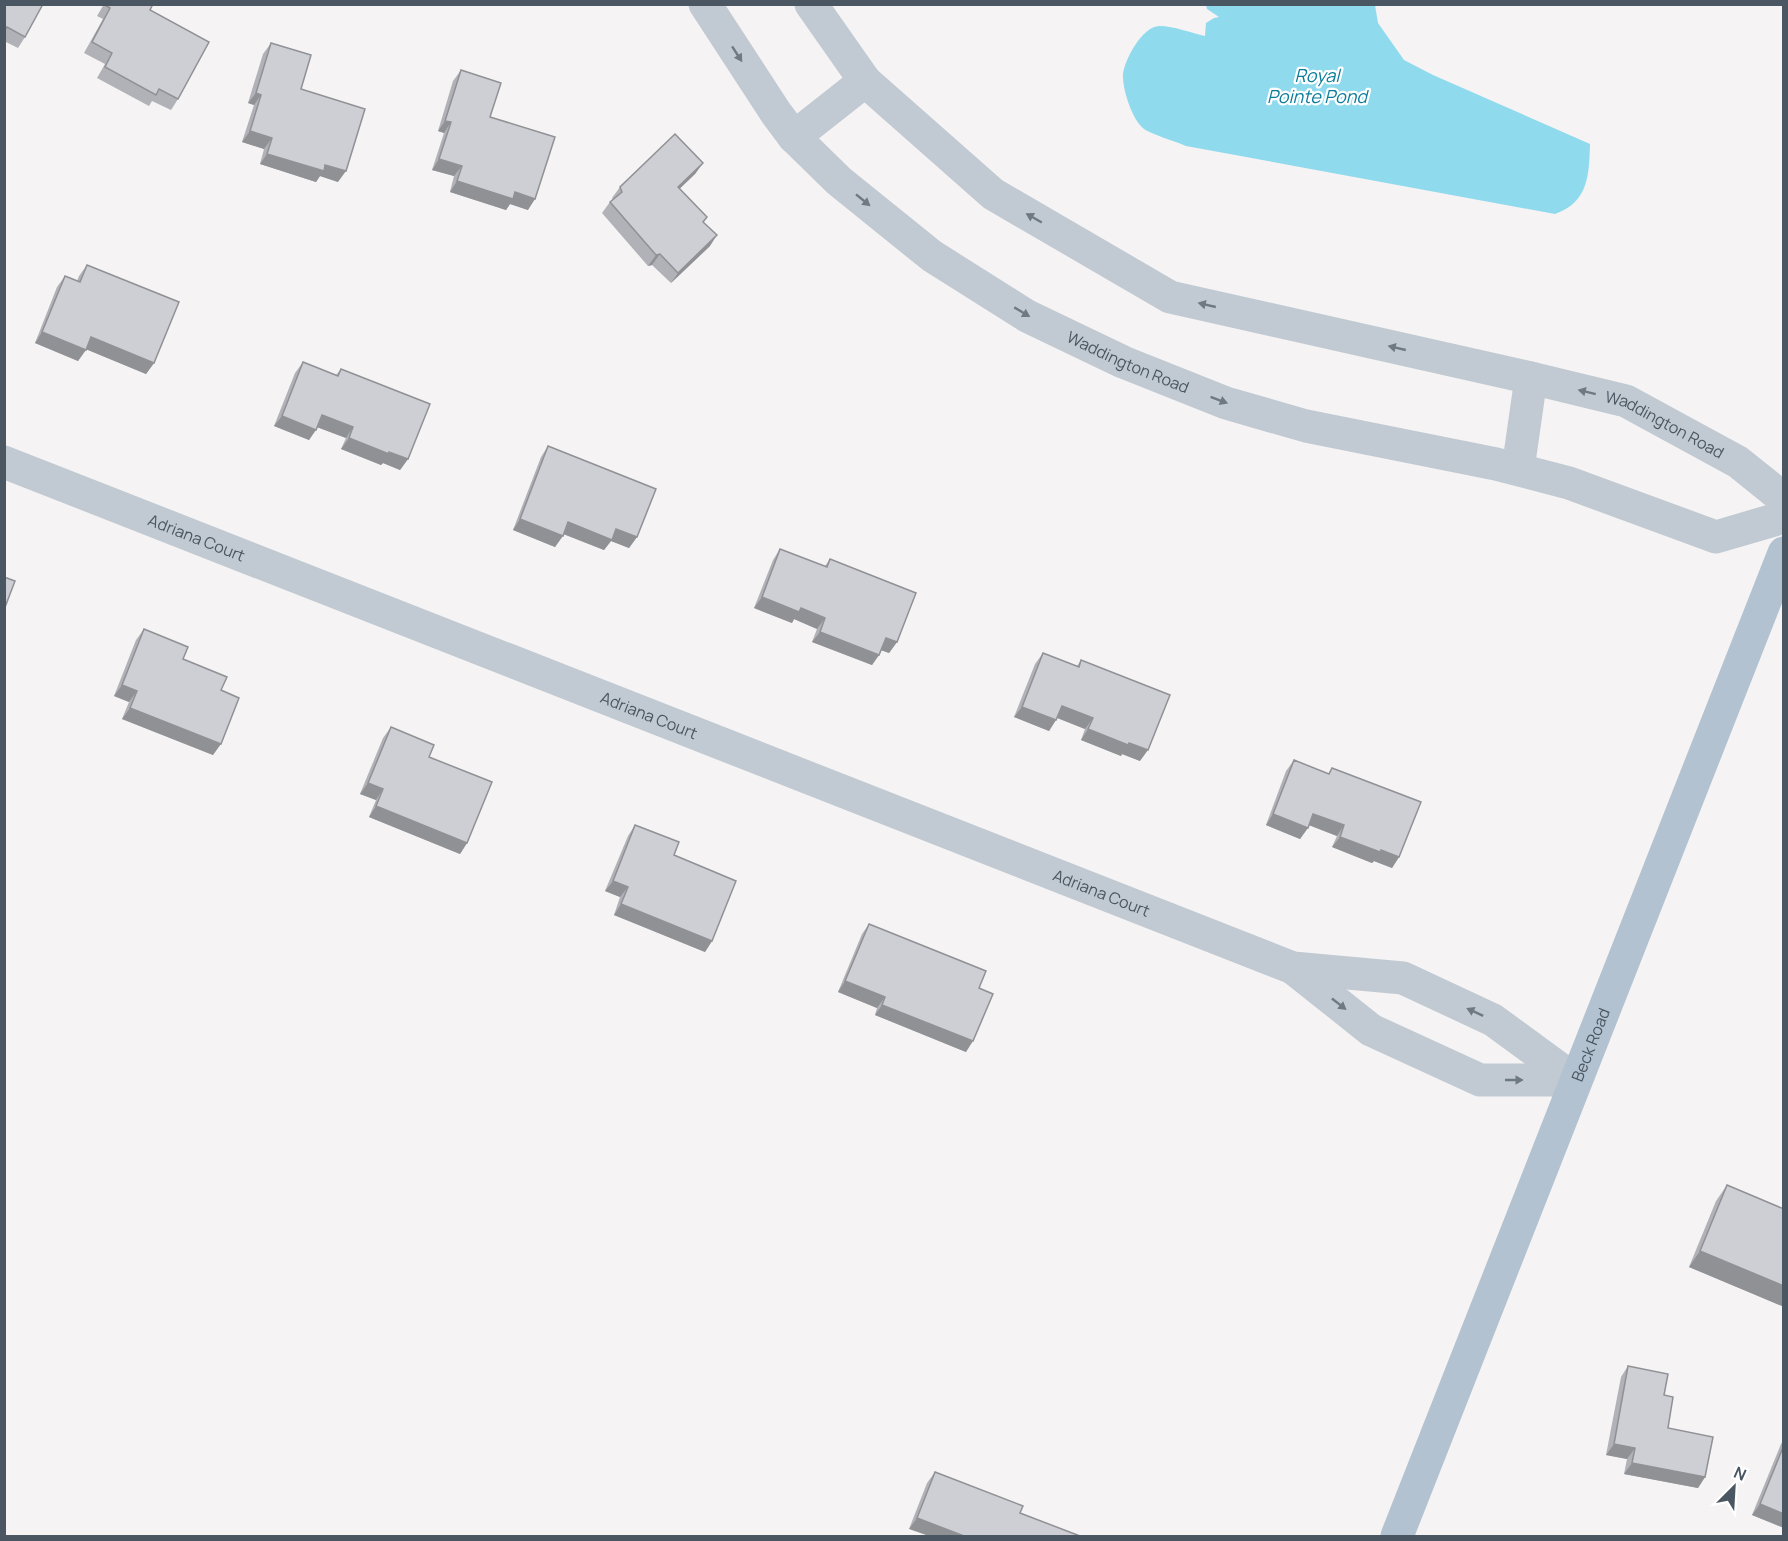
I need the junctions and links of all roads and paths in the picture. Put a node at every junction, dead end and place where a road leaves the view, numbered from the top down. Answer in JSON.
{"nodes":[{"id":1,"x":705,"y":4,"type":"edge"},
{"id":2,"x":811,"y":4,"type":"edge"},
{"id":3,"x":865,"y":81,"type":"junction"},
{"id":4,"x":794,"y":137,"type":"junction"},
{"id":5,"x":1532,"y":378,"type":"junction"},
{"id":6,"x":4,"y":462,"type":"edge"},
{"id":7,"x":1518,"y":470,"type":"junction"},
{"id":8,"x":1784,"y":499,"type":"edge"},
{"id":9,"x":1784,"y":517,"type":"edge"},
{"id":10,"x":1784,"y":553,"type":"edge"},
{"id":11,"x":1293,"y":968,"type":"junction"},
{"id":12,"x":1575,"y":1080,"type":"junction"},
{"id":13,"x":1397,"y":1536,"type":"edge"}],
"edges":[{"from":1,"to":4,"type":"street","name":"Waddington Road","one_way":true},
{"from":2,"to":3,"type":"street","name":"Waddington Road"},
{"from":3,"to":4,"type":"street"},
{"from":5,"to":3,"type":"street","name":"Waddington Road","one_way":true},
{"from":4,"to":7,"type":"street","name":"Waddington Road","one_way":true},
{"from":5,"to":7,"type":"street"},
{"from":8,"to":5,"type":"street","name":"Waddington Road","one_way":true},
{"from":6,"to":11,"type":"street","name":"Adriana Court"},
{"from":7,"to":9,"type":"street","name":"Waddington Road"},
{"from":10,"to":12,"type":"main road","name":"Beck Road"},
{"from":12,"to":11,"type":"street","name":"Adriana Court","one_way":true},
{"from":11,"to":12,"type":"street","name":"Adriana Court","one_way":true},
{"from":12,"to":13,"type":"main road","name":"Beck Road"}]}
